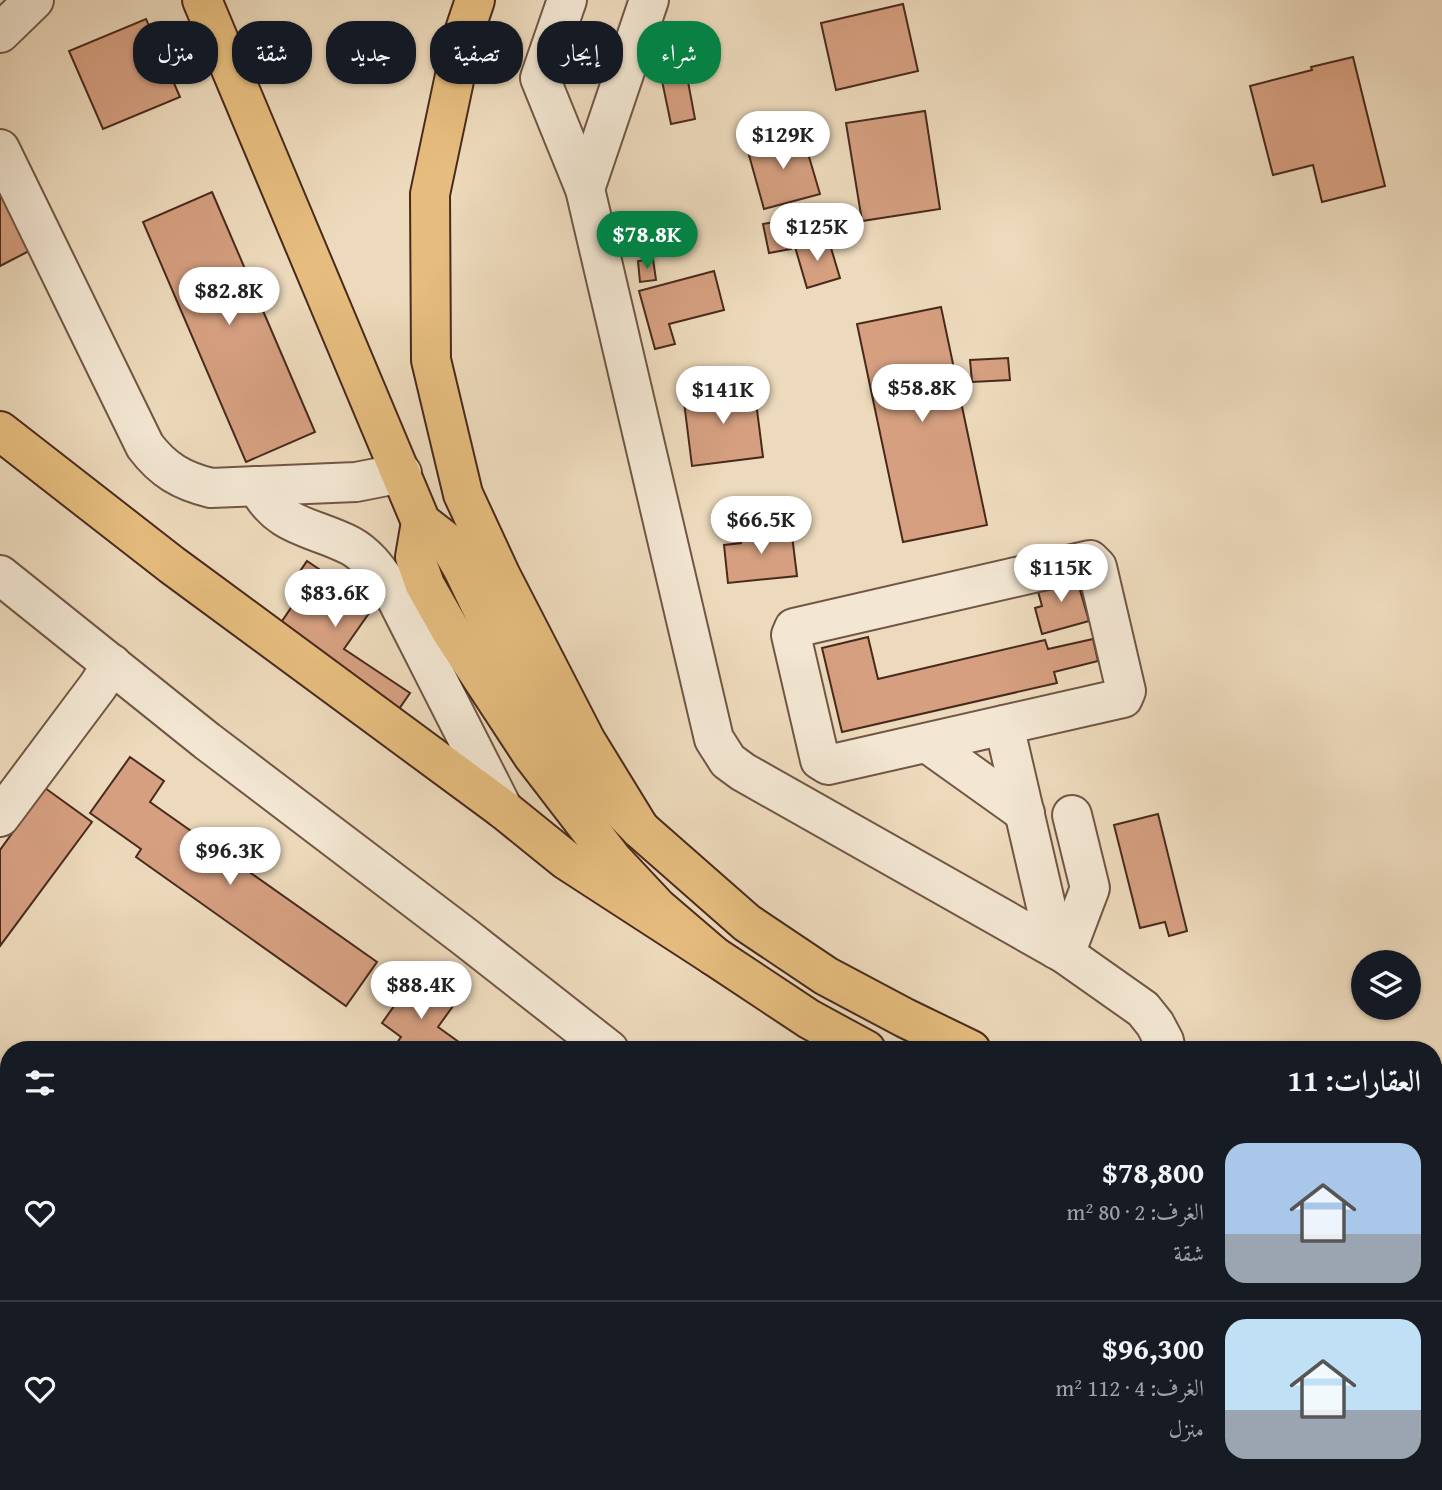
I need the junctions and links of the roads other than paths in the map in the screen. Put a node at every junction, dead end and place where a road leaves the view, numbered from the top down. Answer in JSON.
{"nodes":[{"id":1,"x":34,"y":0,"type":"edge"},
{"id":2,"x":475,"y":0,"type":"edge"},
{"id":3,"x":566,"y":0,"type":"edge"},
{"id":4,"x":649,"y":0,"type":"edge"},
{"id":5,"x":204,"y":4,"type":"edge"},
{"id":6,"x":0,"y":33,"type":"edge"},
{"id":7,"x":0,"y":149,"type":"edge"},
{"id":8,"x":585,"y":188,"type":"junction"},
{"id":9,"x":0,"y":431,"type":"edge"},
{"id":10,"x":402,"y":473,"type":"junction"},
{"id":11,"x":257,"y":486,"type":"junction"},
{"id":12,"x":421,"y":522,"type":"junction"},
{"id":13,"x":0,"y":575,"type":"edge"},
{"id":14,"x":112,"y":664,"type":"junction"},
{"id":15,"x":1004,"y":725,"type":"junction"},
{"id":16,"x":926,"y":743,"type":"junction"},
{"id":17,"x":503,"y":809,"type":"junction"},
{"id":18,"x":1025,"y":813,"type":"junction"},
{"id":19,"x":1072,"y":815,"type":"dead end"},
{"id":20,"x":0,"y":817,"type":"edge"},
{"id":21,"x":640,"y":829,"type":"junction"},
{"id":22,"x":1061,"y":952,"type":"junction"},
{"id":23,"x":713,"y":956,"type":"junction"},
{"id":24,"x":598,"y":1041,"type":"edge"},
{"id":25,"x":849,"y":1041,"type":"edge"},
{"id":26,"x":953,"y":1041,"type":"edge"},
{"id":27,"x":1164,"y":1041,"type":"edge"}],
"edges":[{"from":1,"to":6,"type":"street"},
{"from":2,"to":21,"type":"main road"},
{"from":3,"to":8,"type":"street"},
{"from":4,"to":8,"type":"street"},
{"from":5,"to":10,"type":"main road"},
{"from":7,"to":11,"type":"street"},
{"from":8,"to":22,"type":"street"},
{"from":9,"to":17,"type":"main road"},
{"from":10,"to":11,"type":"street"},
{"from":10,"to":12,"type":"main road"},
{"from":11,"to":17,"type":"street"},
{"from":12,"to":21,"type":"main road"},
{"from":12,"to":23,"type":"main road"},
{"from":13,"to":14,"type":"street"},
{"from":14,"to":20,"type":"street"},
{"from":14,"to":24,"type":"street"},
{"from":15,"to":16,"type":"street"},
{"from":15,"to":16,"type":"street"},
{"from":15,"to":18,"type":"street"},
{"from":16,"to":18,"type":"street"},
{"from":17,"to":23,"type":"main road"},
{"from":18,"to":22,"type":"street"},
{"from":19,"to":22,"type":"street"},
{"from":21,"to":26,"type":"main road"},
{"from":22,"to":27,"type":"street"},
{"from":23,"to":25,"type":"main road"}]}
